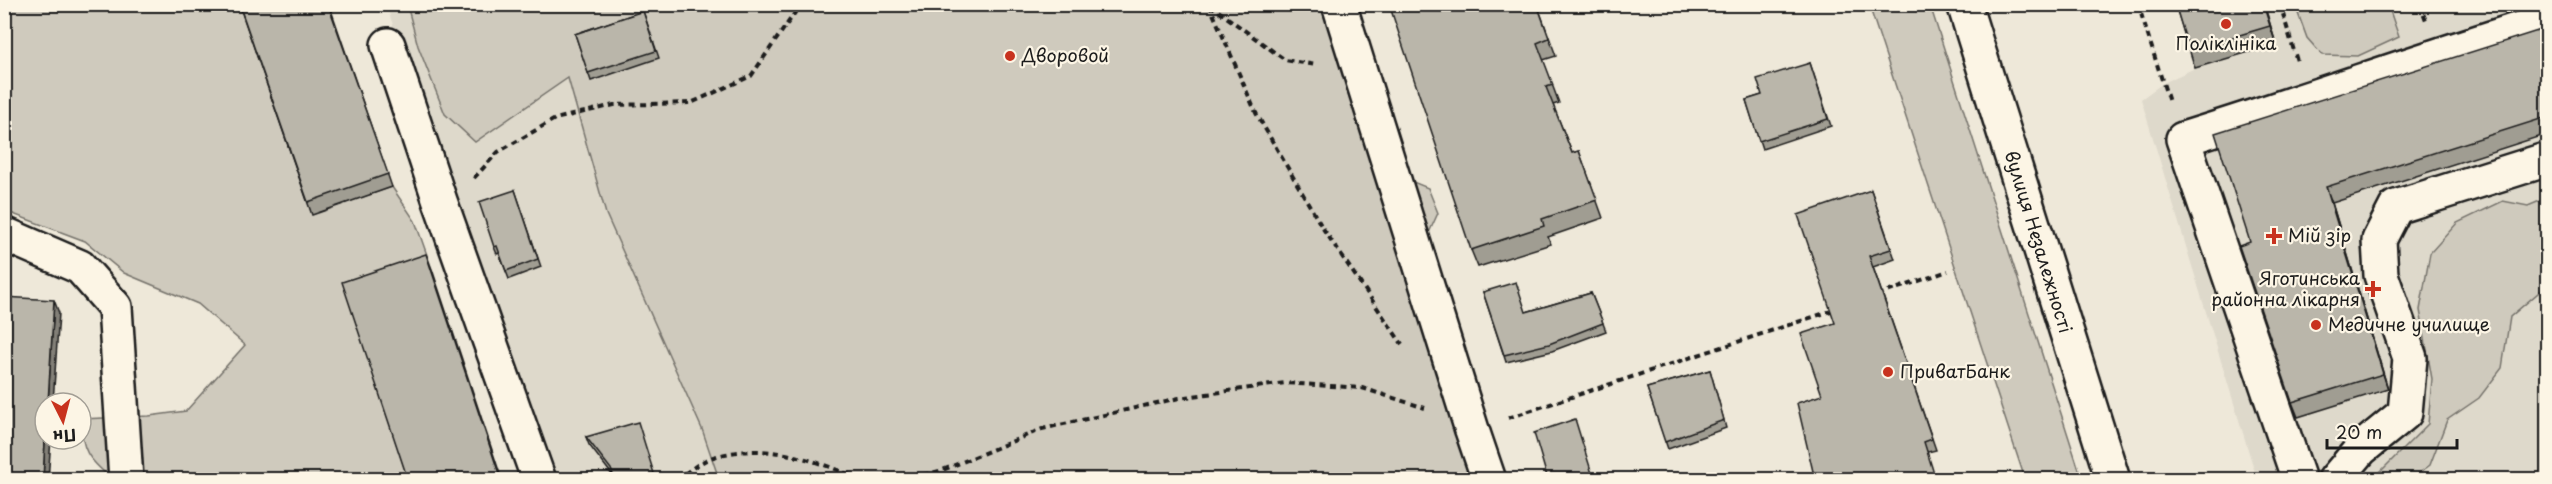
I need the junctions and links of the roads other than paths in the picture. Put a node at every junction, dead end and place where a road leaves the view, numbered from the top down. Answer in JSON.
{"nodes":[{"id":1,"x":1339,"y":4,"type":"edge"},
{"id":2,"x":1964,"y":4,"type":"edge"},
{"id":3,"x":2547,"y":20,"type":"edge"},
{"id":4,"x":388,"y":45,"type":"dead end"},
{"id":5,"x":2547,"y":159,"type":"edge"},
{"id":6,"x":4,"y":234,"type":"edge"},
{"id":7,"x":126,"y":480,"type":"edge"},
{"id":8,"x":538,"y":480,"type":"edge"},
{"id":9,"x":1489,"y":480,"type":"edge"},
{"id":10,"x":2113,"y":480,"type":"edge"},
{"id":11,"x":2299,"y":480,"type":"edge"},
{"id":12,"x":2336,"y":480,"type":"edge"}],
"edges":[{"from":1,"to":9,"type":"main road"},
{"from":2,"to":10,"type":"main road","name":"вулиця Незалежності"},
{"from":3,"to":11,"type":"main road"},
{"from":4,"to":8,"type":"main road"},
{"from":5,"to":12,"type":"main road"},
{"from":6,"to":7,"type":"main road"}]}
